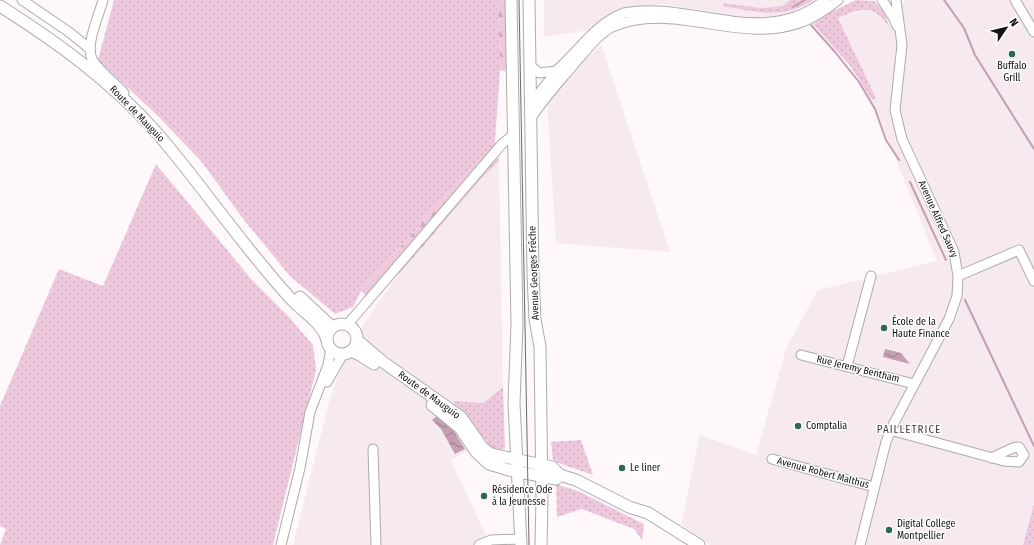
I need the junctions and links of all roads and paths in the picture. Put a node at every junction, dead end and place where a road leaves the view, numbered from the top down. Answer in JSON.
{"nodes":[{"id":1,"x":22,"y":0,"type":"edge"},
{"id":2,"x":103,"y":0,"type":"edge"},
{"id":3,"x":511,"y":0,"type":"edge"},
{"id":4,"x":529,"y":0,"type":"edge"},
{"id":5,"x":825,"y":0,"type":"edge"},
{"id":6,"x":838,"y":0,"type":"edge"},
{"id":7,"x":882,"y":0,"type":"edge"},
{"id":8,"x":896,"y":0,"type":"edge"},
{"id":9,"x":1015,"y":0,"type":"edge"},
{"id":10,"x":0,"y":6,"type":"edge"},
{"id":11,"x":70,"y":32,"type":"junction"},
{"id":12,"x":1034,"y":32,"type":"edge"},
{"id":13,"x":92,"y":37,"type":"junction"},
{"id":14,"x":902,"y":45,"type":"junction"},
{"id":15,"x":90,"y":49,"type":"junction"},
{"id":16,"x":530,"y":65,"type":"junction"},
{"id":17,"x":560,"y":67,"type":"junction"},
{"id":18,"x":531,"y":103,"type":"junction"},
{"id":19,"x":513,"y":104,"type":"junction"},
{"id":20,"x":531,"y":118,"type":"junction"},
{"id":21,"x":513,"y":120,"type":"junction"},
{"id":22,"x":156,"y":132,"type":"junction"},
{"id":23,"x":514,"y":134,"type":"junction"},
{"id":24,"x":249,"y":248,"type":"junction"},
{"id":25,"x":871,"y":276,"type":"dead end"},
{"id":26,"x":958,"y":276,"type":"junction"},
{"id":27,"x":1034,"y":280,"type":"edge"},
{"id":28,"x":347,"y":325,"type":"junction"},
{"id":29,"x":332,"y":327,"type":"junction"},
{"id":30,"x":357,"y":340,"type":"junction"},
{"id":31,"x":329,"y":344,"type":"junction"},
{"id":32,"x":347,"y":352,"type":"junction"},
{"id":33,"x":801,"y":355,"type":"dead end"},
{"id":34,"x":847,"y":366,"type":"junction"},
{"id":35,"x":914,"y":384,"type":"junction"},
{"id":36,"x":890,"y":430,"type":"junction"},
{"id":37,"x":307,"y":432,"type":"junction"},
{"id":38,"x":373,"y":449,"type":"dead end"},
{"id":39,"x":991,"y":458,"type":"dead end"},
{"id":40,"x":772,"y":459,"type":"dead end"},
{"id":41,"x":517,"y":460,"type":"junction"},
{"id":42,"x":542,"y":464,"type":"junction"},
{"id":43,"x":518,"y":471,"type":"junction"},
{"id":44,"x":560,"y":474,"type":"junction"},
{"id":45,"x":542,"y":476,"type":"junction"},
{"id":46,"x":874,"y":487,"type":"junction"},
{"id":47,"x":629,"y":507,"type":"junction"},
{"id":48,"x":521,"y":542,"type":"edge"},
{"id":49,"x":281,"y":545,"type":"edge"},
{"id":50,"x":376,"y":545,"type":"edge"},
{"id":51,"x":479,"y":545,"type":"edge"},
{"id":52,"x":541,"y":545,"type":"edge"},
{"id":53,"x":688,"y":545,"type":"edge"},
{"id":54,"x":699,"y":545,"type":"edge"},
{"id":55,"x":860,"y":545,"type":"edge"}],
"edges":[{"from":1,"to":11,"type":"street"},
{"from":2,"to":13,"type":"street"},
{"from":3,"to":19,"type":"main road","name":"Avenue Georges Frêche"},
{"from":4,"to":16,"type":"main road","name":"Avenue Georges Frêche"},
{"from":5,"to":17,"type":"street"},
{"from":6,"to":20,"type":"street"},
{"from":7,"to":14,"type":"street","name":"Avenue Alfred Sauvy"},
{"from":8,"to":14,"type":"street","name":"Avenue Alfred Sauvy"},
{"from":9,"to":12,"type":"street"},
{"from":10,"to":22,"type":"main road","name":"Route de Mauguio"},
{"from":11,"to":13,"type":"street"},
{"from":11,"to":15,"type":"street"},
{"from":13,"to":15,"type":"street"},
{"from":14,"to":26,"type":"street","name":"Avenue Alfred Sauvy"},
{"from":15,"to":22,"type":"street"},
{"from":16,"to":17,"type":"street"},
{"from":16,"to":18,"type":"main road","name":"Avenue Georges Frêche"},
{"from":17,"to":18,"type":"street"},
{"from":18,"to":19,"type":"main road"},
{"from":18,"to":20,"type":"main road","name":"Avenue Georges Frêche"},
{"from":19,"to":21,"type":"main road","name":"Avenue Georges Frêche"},
{"from":20,"to":21,"type":"main road"},
{"from":20,"to":42,"type":"main road","name":"Avenue Georges Frêche"},
{"from":21,"to":23,"type":"main road","name":"Avenue Georges Frêche"},
{"from":22,"to":24,"type":"main road","name":"Route de Mauguio"},
{"from":23,"to":28,"type":"street"},
{"from":23,"to":41,"type":"main road","name":"Avenue Georges Frêche"},
{"from":24,"to":29,"type":"main road","name":"Route de Mauguio"},
{"from":24,"to":31,"type":"main road","name":"Route de Mauguio"},
{"from":25,"to":34,"type":"street"},
{"from":26,"to":27,"type":"street"},
{"from":26,"to":35,"type":"street","name":"Avenue Alfred Sauvy"},
{"from":28,"to":29,"type":"main road"},
{"from":28,"to":30,"type":"main road"},
{"from":29,"to":31,"type":"main road"},
{"from":30,"to":32,"type":"main road"},
{"from":30,"to":41,"type":"main road","name":"Route de Mauguio"},
{"from":31,"to":32,"type":"main road"},
{"from":31,"to":37,"type":"street"},
{"from":32,"to":37,"type":"street"},
{"from":32,"to":43,"type":"main road","name":"Route de Mauguio"},
{"from":33,"to":34,"type":"street","name":"Rue Jeremy Bentham"},
{"from":34,"to":35,"type":"street","name":"Rue Jeremy Bentham"},
{"from":35,"to":36,"type":"street","name":"Avenue Alfred Sauvy"},
{"from":36,"to":39,"type":"street"},
{"from":36,"to":46,"type":"street","name":"Avenue Alfred Sauvy"},
{"from":37,"to":49,"type":"street"},
{"from":38,"to":50,"type":"street"},
{"from":40,"to":46,"type":"street","name":"Avenue Robert Malthus"},
{"from":41,"to":42,"type":"main road","name":"Route de Mauguio"},
{"from":41,"to":43,"type":"main road","name":"Avenue Georges Frêche"},
{"from":42,"to":44,"type":"main road","name":"Route de Mauguio"},
{"from":42,"to":45,"type":"main road","name":"Avenue Georges Frêche"},
{"from":43,"to":45,"type":"main road","name":"Route de Mauguio"},
{"from":43,"to":48,"type":"main road","name":"Avenue Georges Frêche"},
{"from":44,"to":45,"type":"main road","name":"Route de Mauguio"},
{"from":44,"to":47,"type":"main road","name":"Route de Mauguio"},
{"from":45,"to":52,"type":"main road","name":"Avenue Georges Frêche"},
{"from":46,"to":55,"type":"street","name":"Avenue Alfred Sauvy"},
{"from":47,"to":53,"type":"main road"},
{"from":47,"to":54,"type":"main road"},
{"from":48,"to":51,"type":"street"}]}
